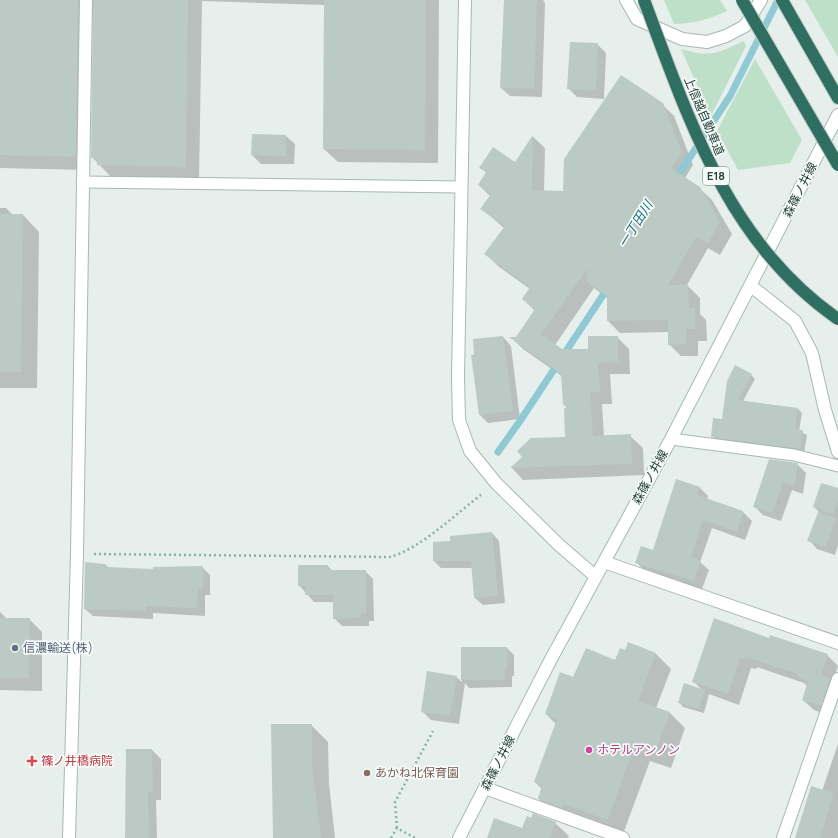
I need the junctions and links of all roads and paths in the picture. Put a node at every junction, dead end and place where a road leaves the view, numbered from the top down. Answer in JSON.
{"nodes":[{"id":1,"x":86,"y":0,"type":"edge"},
{"id":2,"x":465,"y":0,"type":"edge"},
{"id":3,"x":626,"y":0,"type":"edge"},
{"id":4,"x":644,"y":0,"type":"edge"},
{"id":5,"x":742,"y":0,"type":"edge"},
{"id":6,"x":761,"y":0,"type":"edge"},
{"id":7,"x":782,"y":0,"type":"edge"},
{"id":8,"x":838,"y":98,"type":"edge"},
{"id":9,"x":838,"y":115,"type":"edge"},
{"id":10,"x":838,"y":165,"type":"edge"},
{"id":11,"x":82,"y":182,"type":"junction"},
{"id":12,"x":461,"y":187,"type":"junction"},
{"id":13,"x":751,"y":286,"type":"junction"},
{"id":14,"x":838,"y":319,"type":"edge"},
{"id":15,"x":671,"y":439,"type":"junction"},
{"id":16,"x":838,"y":452,"type":"edge"},
{"id":17,"x":838,"y":466,"type":"edge"},
{"id":18,"x":496,"y":483,"type":"junction"},
{"id":19,"x":77,"y":554,"type":"junction"},
{"id":20,"x":604,"y":562,"type":"junction"},
{"id":21,"x":595,"y":576,"type":"junction"},
{"id":22,"x":838,"y":643,"type":"edge"},
{"id":23,"x":838,"y":679,"type":"edge"},
{"id":24,"x":433,"y":731,"type":"dead end"},
{"id":25,"x":486,"y":788,"type":"junction"},
{"id":26,"x":397,"y":828,"type":"junction"},
{"id":27,"x":69,"y":838,"type":"edge"},
{"id":28,"x":391,"y":838,"type":"edge"},
{"id":29,"x":415,"y":838,"type":"edge"},
{"id":30,"x":459,"y":838,"type":"edge"},
{"id":31,"x":623,"y":838,"type":"edge"},
{"id":32,"x":784,"y":838,"type":"edge"}],
"edges":[{"from":1,"to":11,"type":"street"},
{"from":2,"to":12,"type":"street"},
{"from":3,"to":6,"type":"street"},
{"from":4,"to":14,"type":"highway","name":"上信越自動車道","number":"E18","bridge":true},
{"from":5,"to":10,"type":"highway","bridge":true},
{"from":7,"to":8,"type":"highway"},
{"from":9,"to":13,"type":"street","name":"森篠ノ井線"},
{"from":11,"to":12,"type":"lane"},
{"from":11,"to":19,"type":"street"},
{"from":12,"to":18,"type":"street"},
{"from":13,"to":15,"type":"street","name":"森篠ノ井線"},
{"from":13,"to":16,"type":"street"},
{"from":15,"to":17,"type":"lane"},
{"from":15,"to":20,"type":"street","name":"森篠ノ井線"},
{"from":18,"to":19,"type":"path"},
{"from":18,"to":21,"type":"street"},
{"from":19,"to":27,"type":"street"},
{"from":20,"to":21,"type":"street","name":"森篠ノ井線"},
{"from":20,"to":22,"type":"street"},
{"from":21,"to":25,"type":"street","name":"森篠ノ井線"},
{"from":23,"to":32,"type":"street"},
{"from":24,"to":26,"type":"path"},
{"from":25,"to":30,"type":"street","name":"森篠ノ井線"},
{"from":25,"to":31,"type":"street"},
{"from":26,"to":28,"type":"path"},
{"from":26,"to":29,"type":"path"}]}
